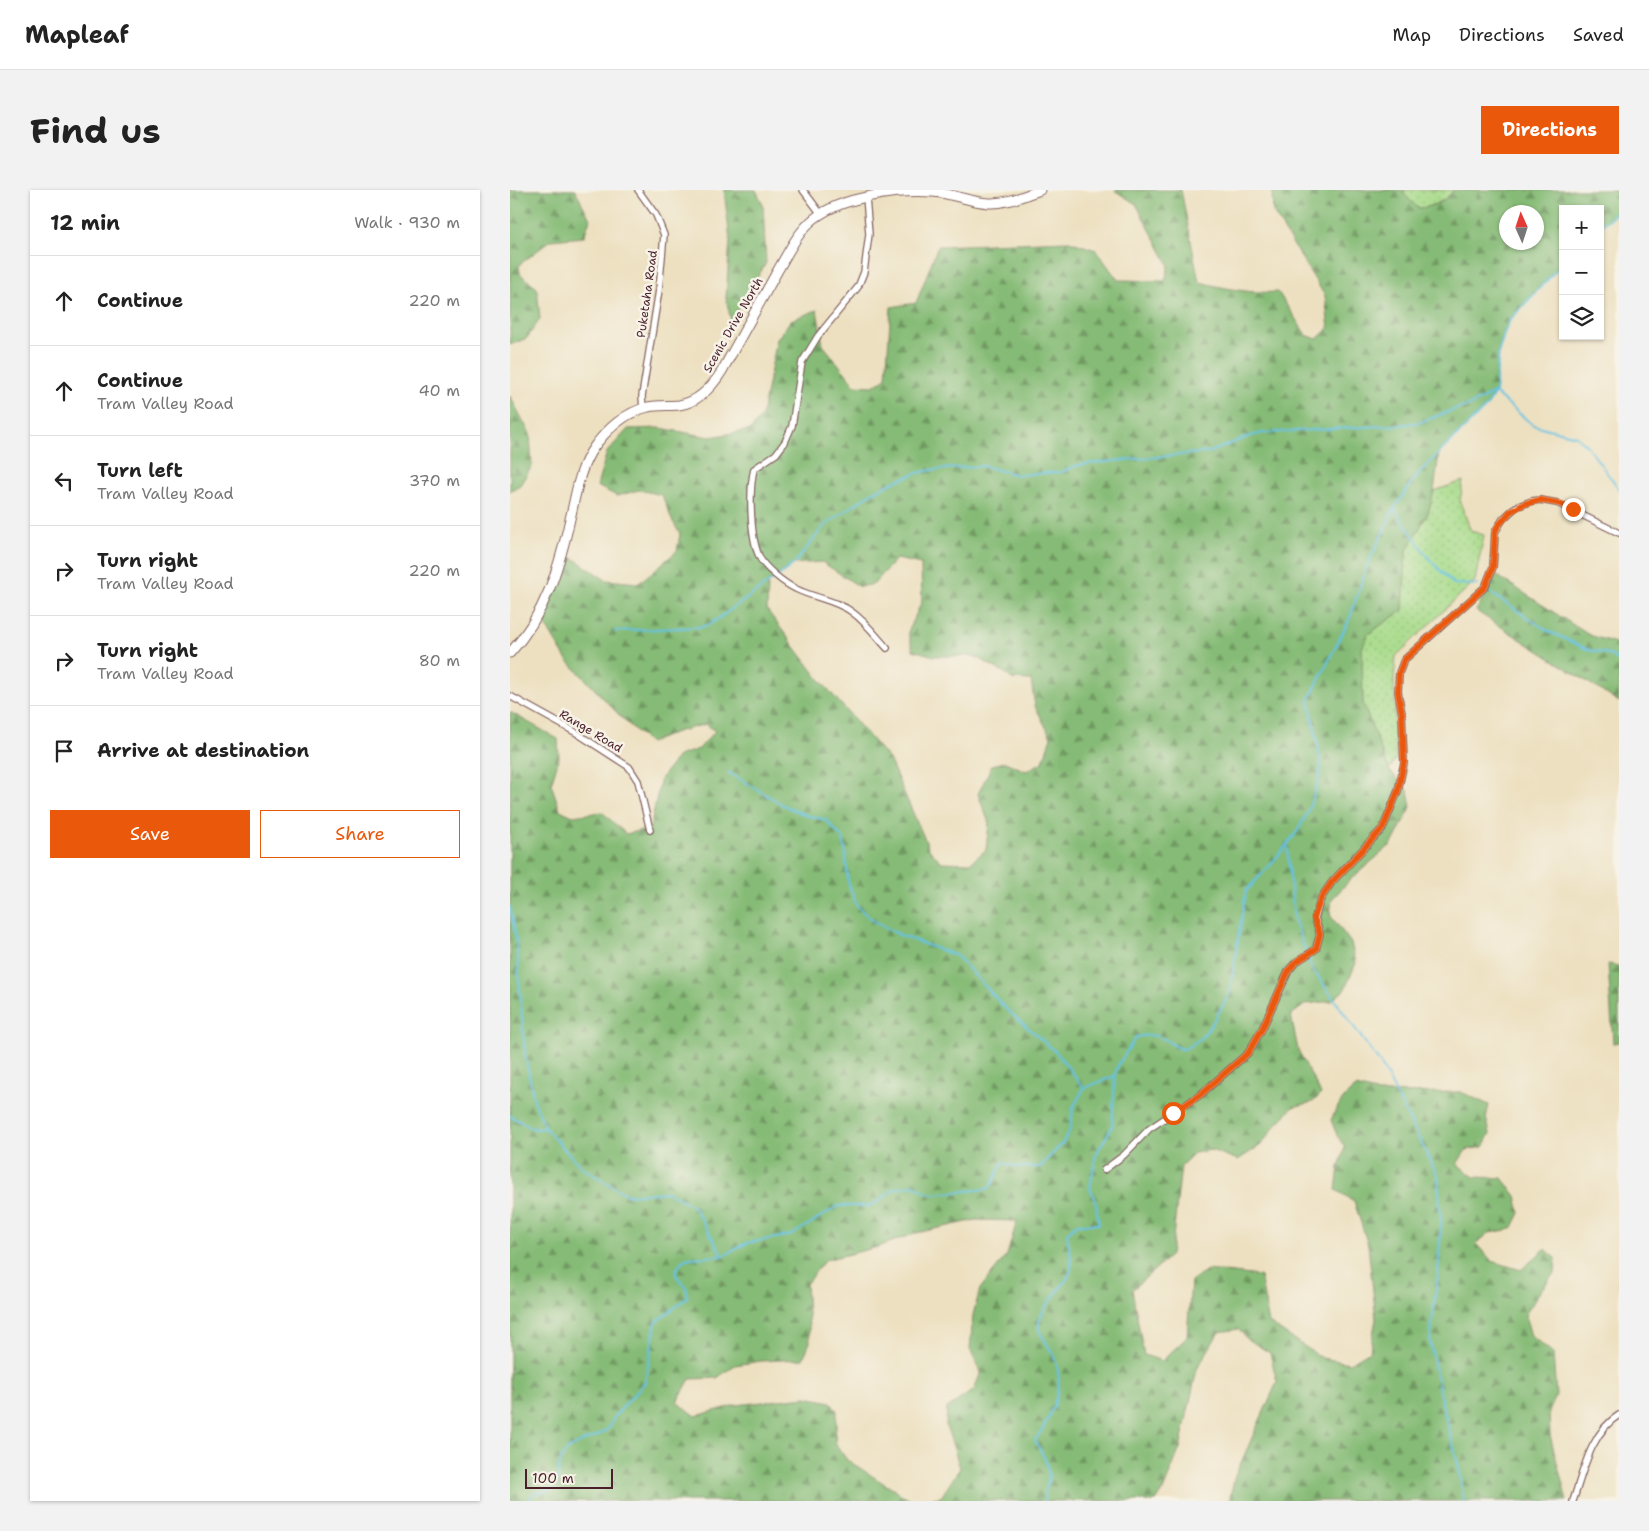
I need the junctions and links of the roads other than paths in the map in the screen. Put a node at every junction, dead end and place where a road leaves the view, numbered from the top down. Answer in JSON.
{"nodes":[{"id":1,"x":638,"y":190,"type":"edge"},
{"id":2,"x":803,"y":190,"type":"edge"},
{"id":3,"x":1040,"y":190,"type":"edge"},
{"id":4,"x":955,"y":193,"type":"edge"},
{"id":5,"x":866,"y":197,"type":"junction"},
{"id":6,"x":821,"y":214,"type":"junction"},
{"id":7,"x":643,"y":409,"type":"junction"},
{"id":8,"x":1619,"y":532,"type":"edge"},
{"id":9,"x":887,"y":648,"type":"dead end"},
{"id":10,"x":510,"y":653,"type":"edge"},
{"id":11,"x":510,"y":696,"type":"edge"},
{"id":12,"x":650,"y":830,"type":"dead end"},
{"id":13,"x":1104,"y":1170,"type":"dead end"},
{"id":14,"x":1619,"y":1415,"type":"edge"},
{"id":15,"x":1573,"y":1501,"type":"edge"}],
"edges":[{"from":1,"to":7,"type":"street","name":"Puketaha Road"},
{"from":2,"to":6,"type":"street"},
{"from":3,"to":4,"type":"main road","name":"Scenic Drive North"},
{"from":4,"to":5,"type":"main road","name":"Scenic Drive North"},
{"from":5,"to":6,"type":"main road","name":"Scenic Drive North"},
{"from":5,"to":9,"type":"street"},
{"from":6,"to":7,"type":"main road","name":"Scenic Drive North"},
{"from":7,"to":10,"type":"main road","name":"Scenic Drive North"},
{"from":8,"to":13,"type":"street"},
{"from":11,"to":12,"type":"street","name":"Range Road"},
{"from":14,"to":15,"type":"street"}]}
